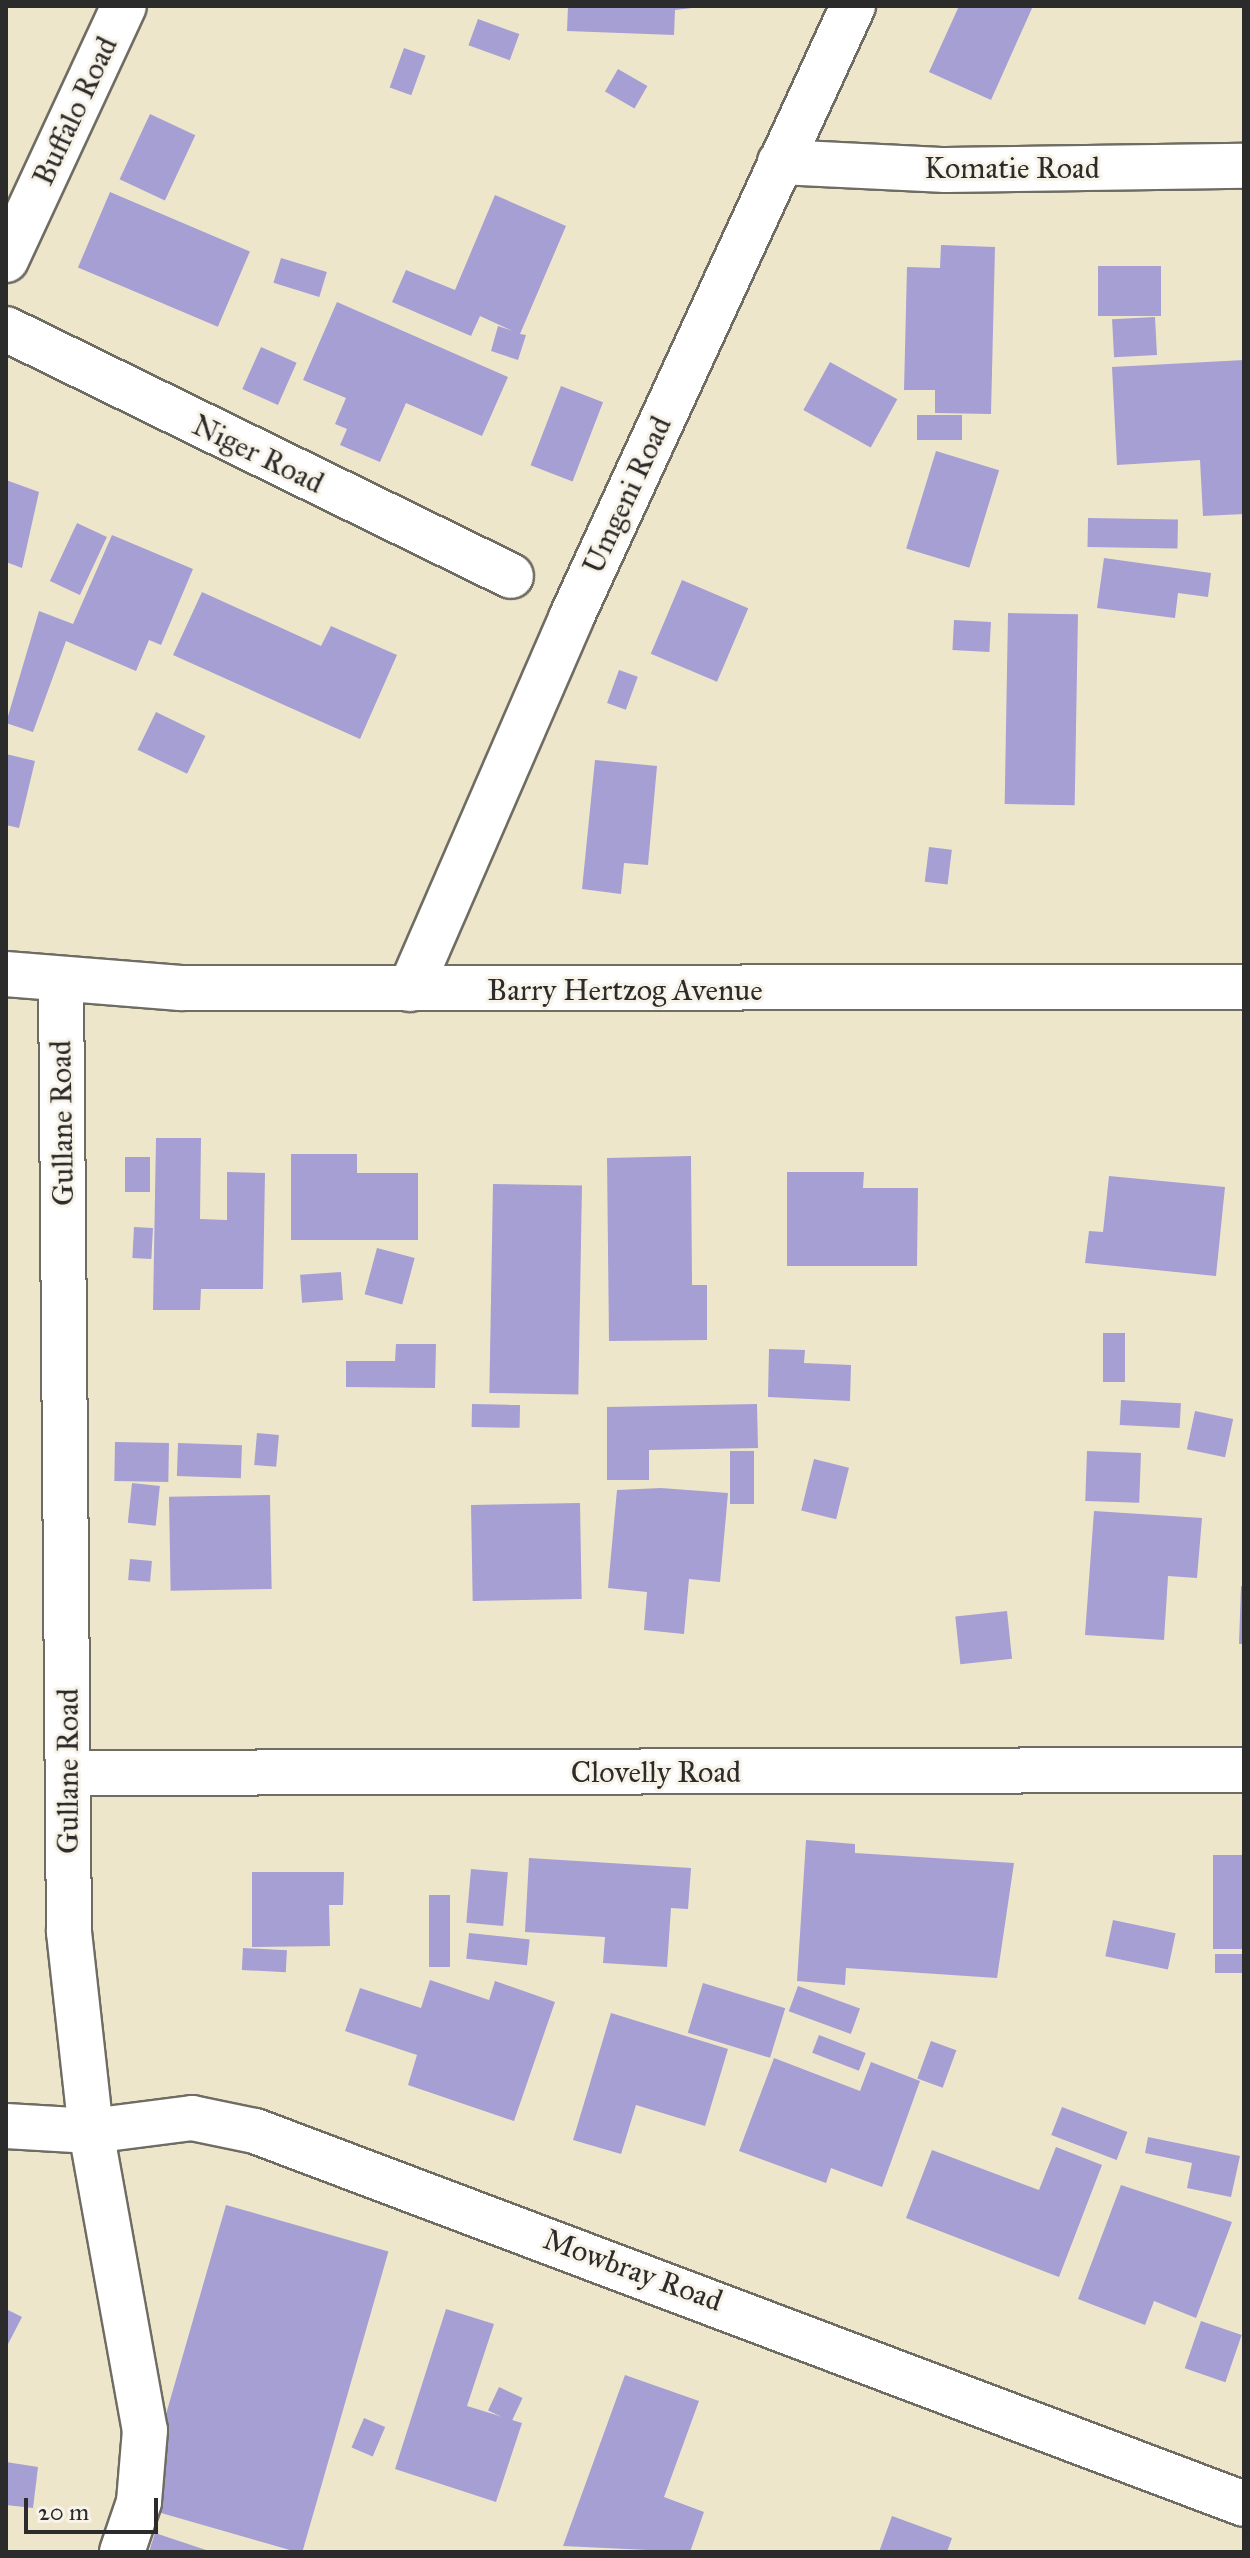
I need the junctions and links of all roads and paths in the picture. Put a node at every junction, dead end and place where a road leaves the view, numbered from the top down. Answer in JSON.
{"nodes":[{"id":1,"x":124,"y":6,"type":"edge"},
{"id":2,"x":853,"y":6,"type":"edge"},
{"id":3,"x":780,"y":162,"type":"junction"},
{"id":4,"x":1244,"y":166,"type":"edge"},
{"id":5,"x":6,"y":260,"type":"edge"},
{"id":6,"x":6,"y":329,"type":"edge"},
{"id":7,"x":511,"y":576,"type":"dead end"},
{"id":8,"x":6,"y":974,"type":"edge"},
{"id":9,"x":61,"y":981,"type":"junction"},
{"id":10,"x":1244,"y":987,"type":"edge"},
{"id":11,"x":410,"y":989,"type":"junction"},
{"id":12,"x":1244,"y":1770,"type":"edge"},
{"id":13,"x":69,"y":1773,"type":"junction"},
{"id":14,"x":6,"y":2126,"type":"edge"},
{"id":15,"x":91,"y":2131,"type":"junction"},
{"id":16,"x":1244,"y":2504,"type":"edge"},
{"id":17,"x":122,"y":2552,"type":"edge"}],
"edges":[{"from":1,"to":5,"type":"street","name":"Buffalo Road"},
{"from":2,"to":3,"type":"street","name":"Umgeni Road"},
{"from":3,"to":4,"type":"street","name":"Komatie Road"},
{"from":3,"to":11,"type":"street","name":"Umgeni Road"},
{"from":6,"to":7,"type":"street","name":"Niger Road"},
{"from":8,"to":9,"type":"street","name":"Barry Hertzog Avenue"},
{"from":9,"to":11,"type":"street","name":"Barry Hertzog Avenue"},
{"from":9,"to":13,"type":"street","name":"Gullane Road"},
{"from":10,"to":11,"type":"street","name":"Barry Hertzog Avenue"},
{"from":12,"to":13,"type":"street","name":"Clovelly Road"},
{"from":13,"to":15,"type":"street","name":"Gullane Road"},
{"from":14,"to":15,"type":"street","name":"Mowbray Road"},
{"from":15,"to":16,"type":"street","name":"Mowbray Road"},
{"from":15,"to":17,"type":"street","name":"Gullane Road"}]}
